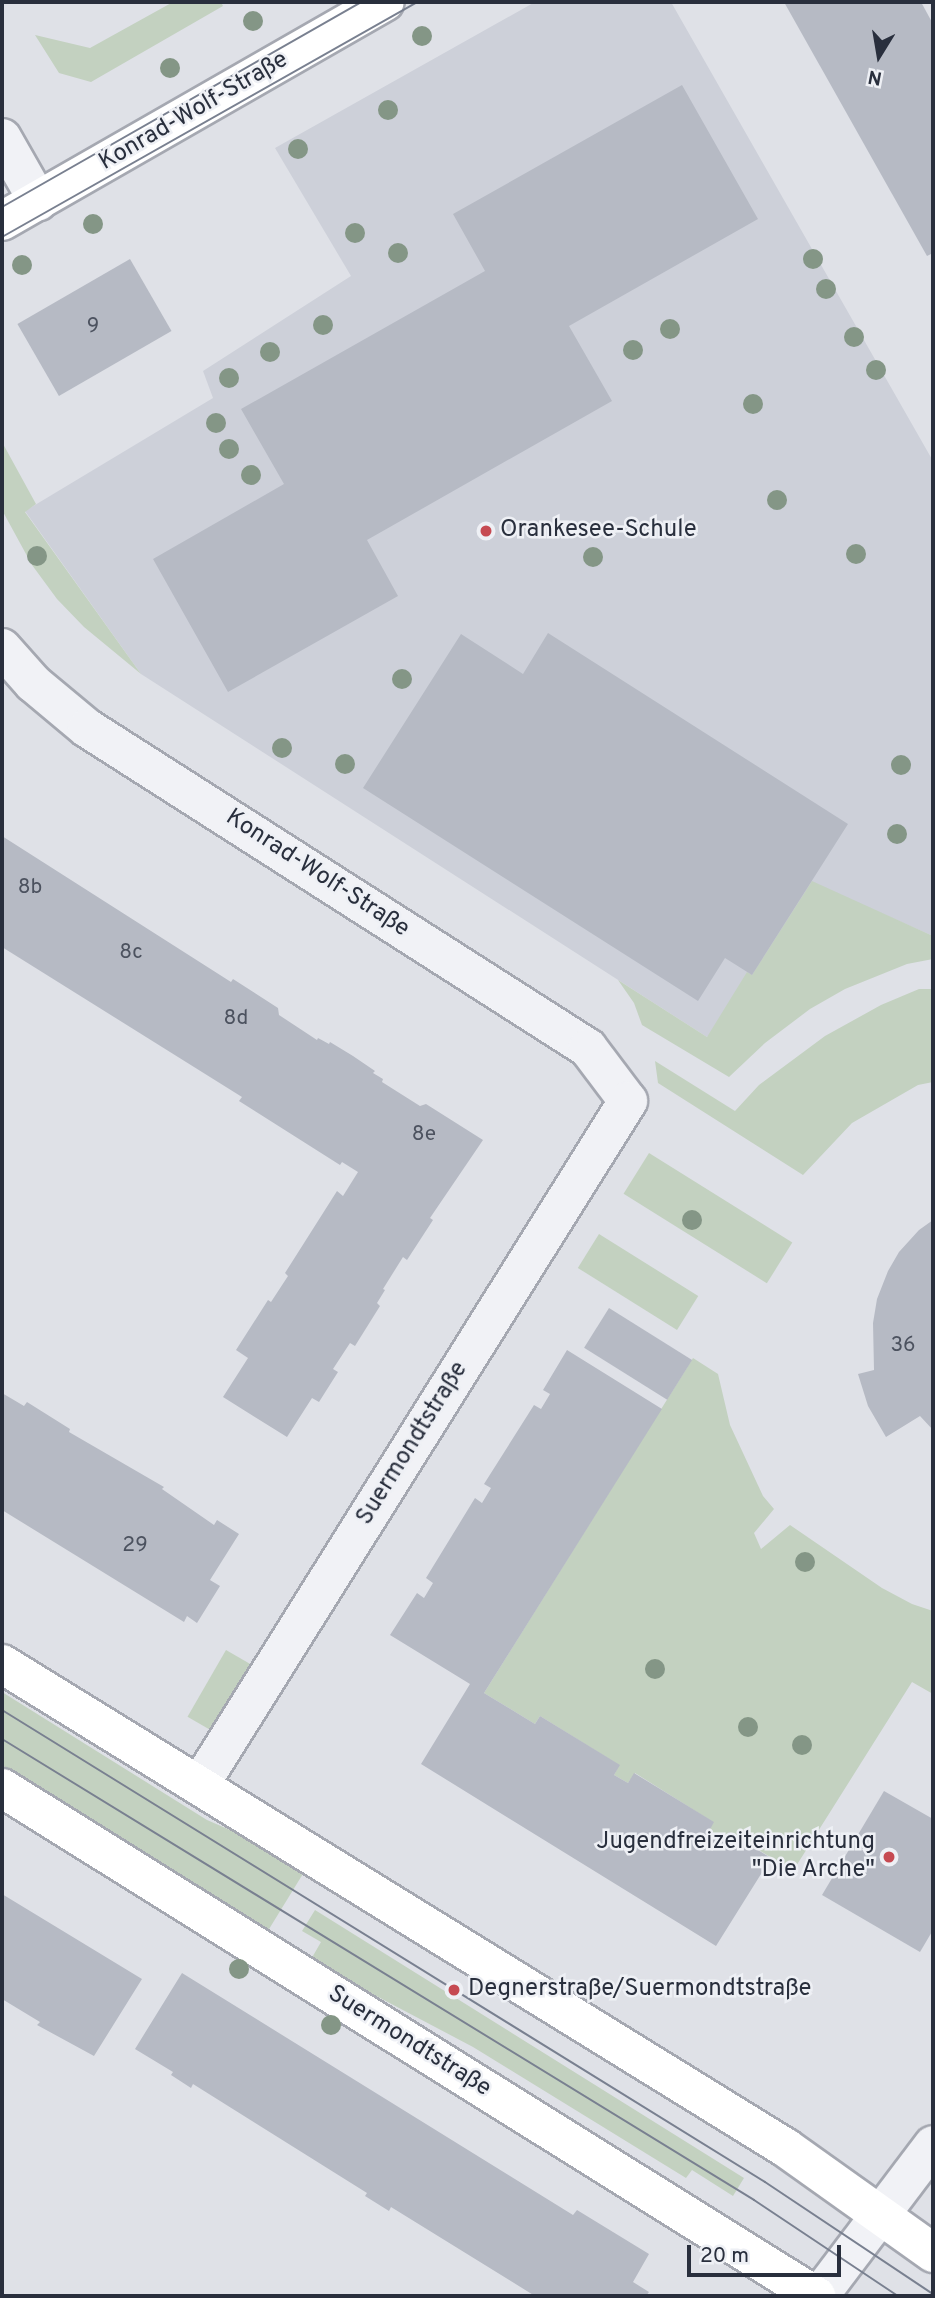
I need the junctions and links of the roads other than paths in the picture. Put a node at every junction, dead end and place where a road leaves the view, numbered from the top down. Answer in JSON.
{"nodes":[{"id":1,"x":386,"y":2,"type":"edge"},
{"id":2,"x":2,"y":138,"type":"edge"},
{"id":3,"x":37,"y":201,"type":"junction"},
{"id":4,"x":2,"y":221,"type":"edge"},
{"id":5,"x":2,"y":648,"type":"edge"},
{"id":6,"x":628,"y":1101,"type":"joint"},
{"id":7,"x":2,"y":1664,"type":"edge"},
{"id":8,"x":199,"y":1786,"type":"junction"},
{"id":9,"x":2,"y":1788,"type":"edge"},
{"id":10,"x":933,"y":2145,"type":"edge"},
{"id":11,"x":879,"y":2216,"type":"junction"},
{"id":12,"x":933,"y":2253,"type":"edge"},
{"id":13,"x":817,"y":2296,"type":"edge"}],
"edges":[{"from":1,"to":3,"type":"main road","name":"Konrad-Wolf-Straße"},
{"from":2,"to":3,"type":"street"},
{"from":3,"to":4,"type":"main road","name":"Konrad-Wolf-Straße"},
{"from":5,"to":6,"type":"street","name":"Konrad-Wolf-Straße"},
{"from":6,"to":8,"type":"street","name":"Suermondtstraße"},
{"from":7,"to":8,"type":"main road"},
{"from":8,"to":11,"type":"main road"},
{"from":9,"to":13,"type":"main road","name":"Suermondtstraße"},
{"from":10,"to":11,"type":"street"},
{"from":11,"to":12,"type":"main road"},
{"from":11,"to":13,"type":"street"}]}
